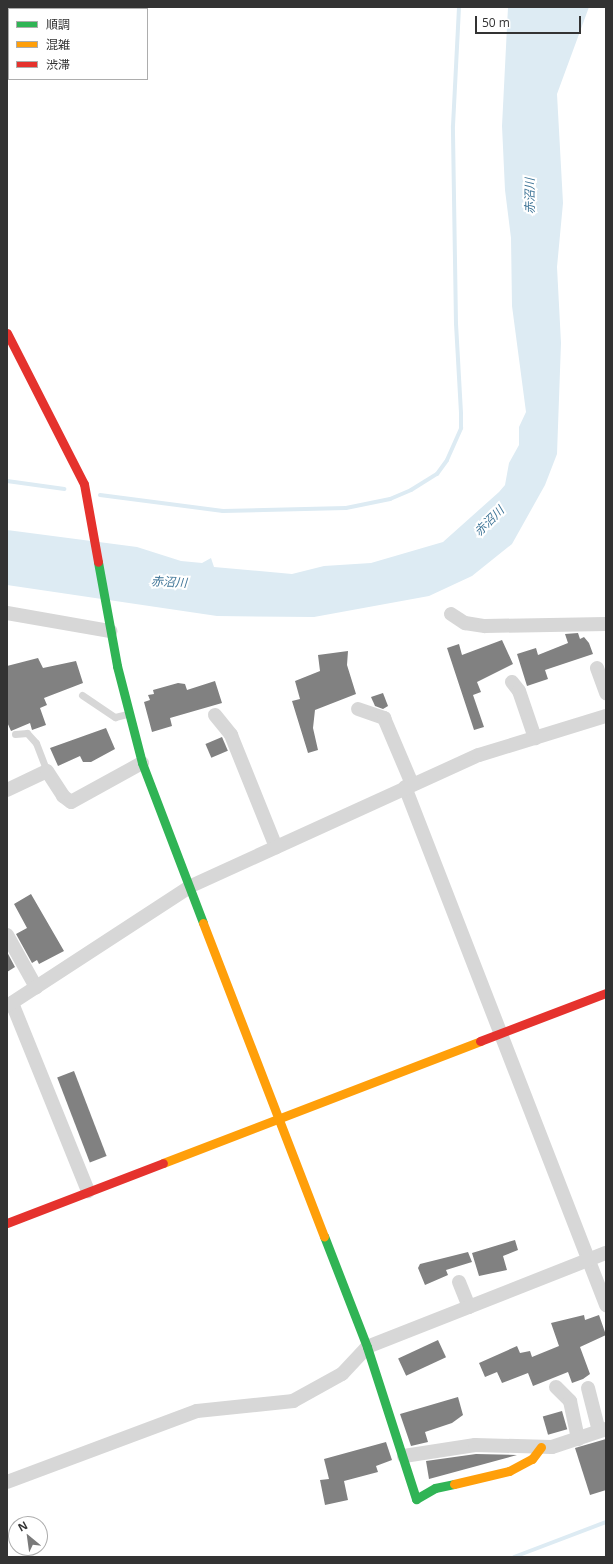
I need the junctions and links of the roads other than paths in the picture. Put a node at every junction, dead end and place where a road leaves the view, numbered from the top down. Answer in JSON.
{"nodes":[{"id":1,"x":7,"y":333,"type":"edge"},
{"id":2,"x":7,"y":613,"type":"edge"},
{"id":3,"x":451,"y":614,"type":"dead end"},
{"id":4,"x":606,"y":624,"type":"edge"},
{"id":5,"x":110,"y":631,"type":"junction"},
{"id":6,"x":597,"y":668,"type":"dead end"},
{"id":7,"x":512,"y":682,"type":"dead end"},
{"id":8,"x":606,"y":693,"type":"edge"},
{"id":9,"x":82,"y":695,"type":"dead end"},
{"id":10,"x":358,"y":709,"type":"dead end"},
{"id":11,"x":127,"y":714,"type":"junction"},
{"id":12,"x":215,"y":715,"type":"dead end"},
{"id":13,"x":606,"y":716,"type":"edge"},
{"id":14,"x":15,"y":734,"type":"dead end"},
{"id":15,"x":535,"y":738,"type":"junction"},
{"id":16,"x":142,"y":763,"type":"junction"},
{"id":17,"x":47,"y":771,"type":"junction"},
{"id":18,"x":409,"y":785,"type":"junction"},
{"id":19,"x":7,"y":790,"type":"edge"},
{"id":20,"x":276,"y":847,"type":"junction"},
{"id":21,"x":191,"y":886,"type":"junction"},
{"id":22,"x":7,"y":935,"type":"edge"},
{"id":23,"x":36,"y":987,"type":"junction"},
{"id":24,"x":606,"y":993,"type":"edge"},
{"id":25,"x":9,"y":1004,"type":"edge"},
{"id":26,"x":501,"y":1033,"type":"junction"},
{"id":27,"x":280,"y":1118,"type":"junction"},
{"id":28,"x":88,"y":1192,"type":"junction"},
{"id":29,"x":7,"y":1223,"type":"edge"},
{"id":30,"x":606,"y":1253,"type":"edge"},
{"id":31,"x":588,"y":1260,"type":"junction"},
{"id":32,"x":459,"y":1282,"type":"dead end"},
{"id":33,"x":606,"y":1305,"type":"edge"},
{"id":34,"x":469,"y":1307,"type":"junction"},
{"id":35,"x":367,"y":1347,"type":"junction"},
{"id":36,"x":556,"y":1387,"type":"dead end"},
{"id":37,"x":588,"y":1388,"type":"dead end"},
{"id":38,"x":602,"y":1430,"type":"edge"},
{"id":39,"x":578,"y":1439,"type":"junction"},
{"id":40,"x":541,"y":1447,"type":"junction"},
{"id":41,"x":404,"y":1456,"type":"junction"},
{"id":42,"x":7,"y":1482,"type":"edge"}],
"edges":[{"from":1,"to":5,"type":"street"},
{"from":2,"to":5,"type":"street"},
{"from":3,"to":4,"type":"street"},
{"from":5,"to":11,"type":"street"},
{"from":6,"to":8,"type":"street"},
{"from":7,"to":15,"type":"street"},
{"from":9,"to":11,"type":"lane"},
{"from":10,"to":18,"type":"street"},
{"from":11,"to":16,"type":"street"},
{"from":12,"to":20,"type":"street"},
{"from":13,"to":15,"type":"street"},
{"from":14,"to":17,"type":"lane"},
{"from":15,"to":18,"type":"street"},
{"from":16,"to":17,"type":"street"},
{"from":16,"to":21,"type":"street"},
{"from":17,"to":19,"type":"street"},
{"from":18,"to":20,"type":"street"},
{"from":18,"to":26,"type":"street"},
{"from":20,"to":21,"type":"street"},
{"from":21,"to":23,"type":"street"},
{"from":21,"to":27,"type":"street"},
{"from":22,"to":23,"type":"street"},
{"from":23,"to":25,"type":"street"},
{"from":24,"to":26,"type":"street"},
{"from":25,"to":28,"type":"street"},
{"from":26,"to":27,"type":"street"},
{"from":26,"to":31,"type":"street"},
{"from":27,"to":28,"type":"street"},
{"from":27,"to":35,"type":"street"},
{"from":28,"to":29,"type":"street"},
{"from":30,"to":31,"type":"street"},
{"from":31,"to":33,"type":"street"},
{"from":31,"to":34,"type":"street"},
{"from":32,"to":34,"type":"street"},
{"from":34,"to":35,"type":"street"},
{"from":35,"to":41,"type":"street"},
{"from":35,"to":42,"type":"street"},
{"from":36,"to":39,"type":"street"},
{"from":37,"to":38,"type":"street"},
{"from":38,"to":39,"type":"street"},
{"from":39,"to":40,"type":"street"},
{"from":40,"to":41,"type":"street"},
{"from":40,"to":41,"type":"street"}]}
